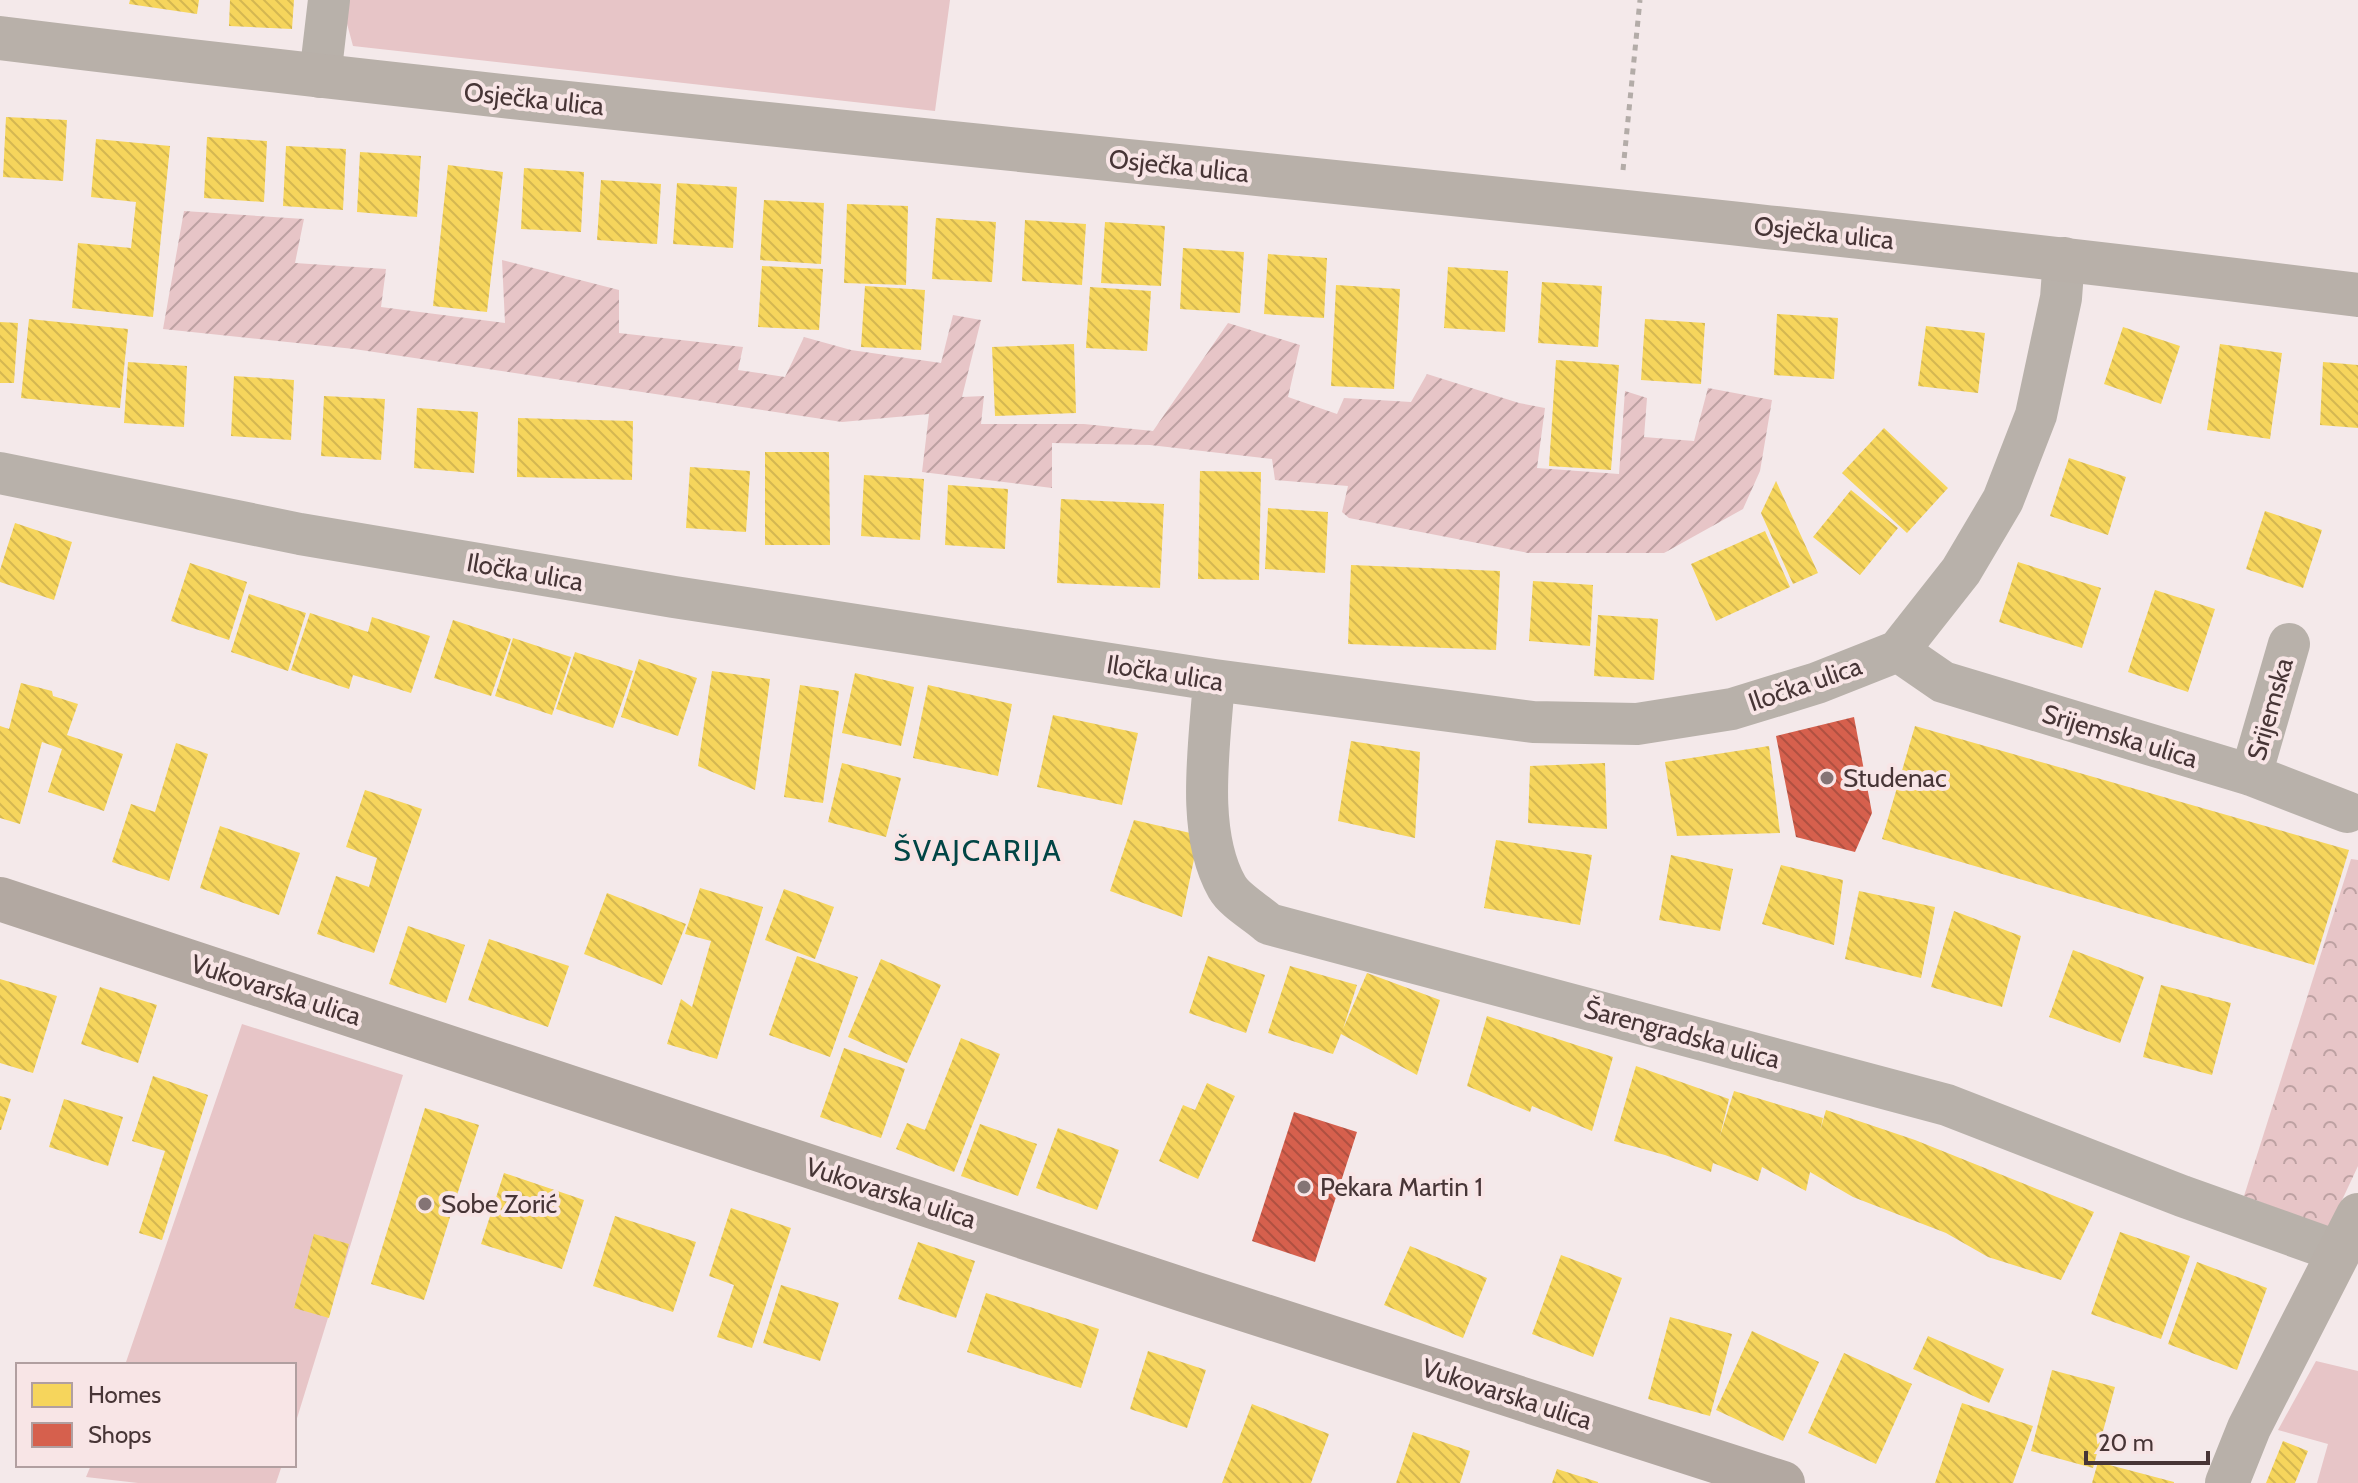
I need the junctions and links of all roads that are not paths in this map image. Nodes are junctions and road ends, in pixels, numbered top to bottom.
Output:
1 (329, 0) edge
2 (0, 38) edge
3 (320, 77) junction
4 (2064, 258) junction
5 (2358, 295) edge
6 (0, 473) edge
7 (2289, 644) dead end
8 (1898, 651) junction
9 (1214, 680) junction
10 (2251, 775) junction
11 (2347, 812) dead end
12 (0, 899) edge
13 (2349, 1233) edge
14 (1783, 1483) edge
15 (2227, 1483) edge

1 - 3 street
2 - 3 street, Osječka ulica
3 - 4 street, Osječka ulica
4 - 5 street, Osječka ulica
4 - 8 street
6 - 9 street, Iločka ulica
7 - 10 street, Srijemska
8 - 9 street, Iločka ulica
8 - 10 street, Srijemska ulica
9 - 13 street, Šarengradska ulica
10 - 11 street, Srijemska ulica
12 - 14 main road, Vukovarska ulica
13 - 15 street

